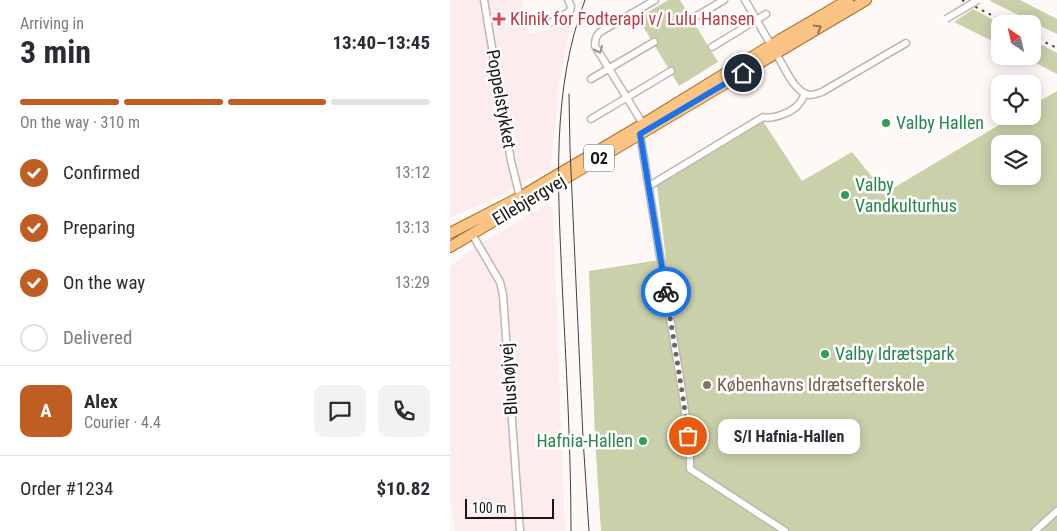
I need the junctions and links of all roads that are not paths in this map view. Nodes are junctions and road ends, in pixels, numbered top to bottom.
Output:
1 (484, 0) edge
2 (568, 0) edge
3 (655, 0) edge
4 (724, 0) edge
5 (745, 0) edge
6 (848, 0) edge
7 (866, 0) edge
8 (978, 0) edge
9 (766, 14) dead end
10 (695, 17) dead end
11 (946, 19) dead end
12 (757, 20) junction
13 (550, 23) dead end
14 (654, 42) dead end
15 (906, 43) dead end
16 (712, 46) dead end
17 (774, 49) junction
18 (608, 68) junction
19 (671, 71) dead end
20 (591, 79) dead end
21 (805, 94) junction
22 (626, 98) junction
23 (591, 119) dead end
24 (641, 129) junction
25 (648, 186) junction
26 (520, 197) junction
27 (498, 209) junction
28 (450, 233) edge
29 (472, 234) junction
30 (450, 239) edge
31 (450, 247) edge
32 (1057, 510) edge
33 (520, 531) edge
34 (785, 531) edge
35 (1035, 531) edge

1 - 26 street, Poppelstykket
2 - 13 street
3 -> 18 street
4 - 10 street
5 - 12 street
6 - 17 main road, Ellebjergvej / O2
17 -> 7 main road, Ellebjergvej / O2
8 - 11 street, bridge
9 - 12 street
12 - 16 street
12 - 17 street
14 - 18 street
15 - 21 street
17 - 21 street
17 - 24 main road, Ellebjergvej / O2
18 - 20 street
18 - 22 street
19 - 22 street
21 - 25 street
22 - 23 street
22 - 24 street
24 - 25 street
24 - 26 main road, Ellebjergvej / O2
24 - 29 main road, Ellebjergvej / O2
25 - 34 street
26 - 27 main road, Ellebjergvej / O2
27 - 28 main road, Ellebjergvej / O2
27 - 30 main road
29 - 31 main road, Ellebjergvej / O2
29 - 33 street, Blushøjvej
32 - 35 street

